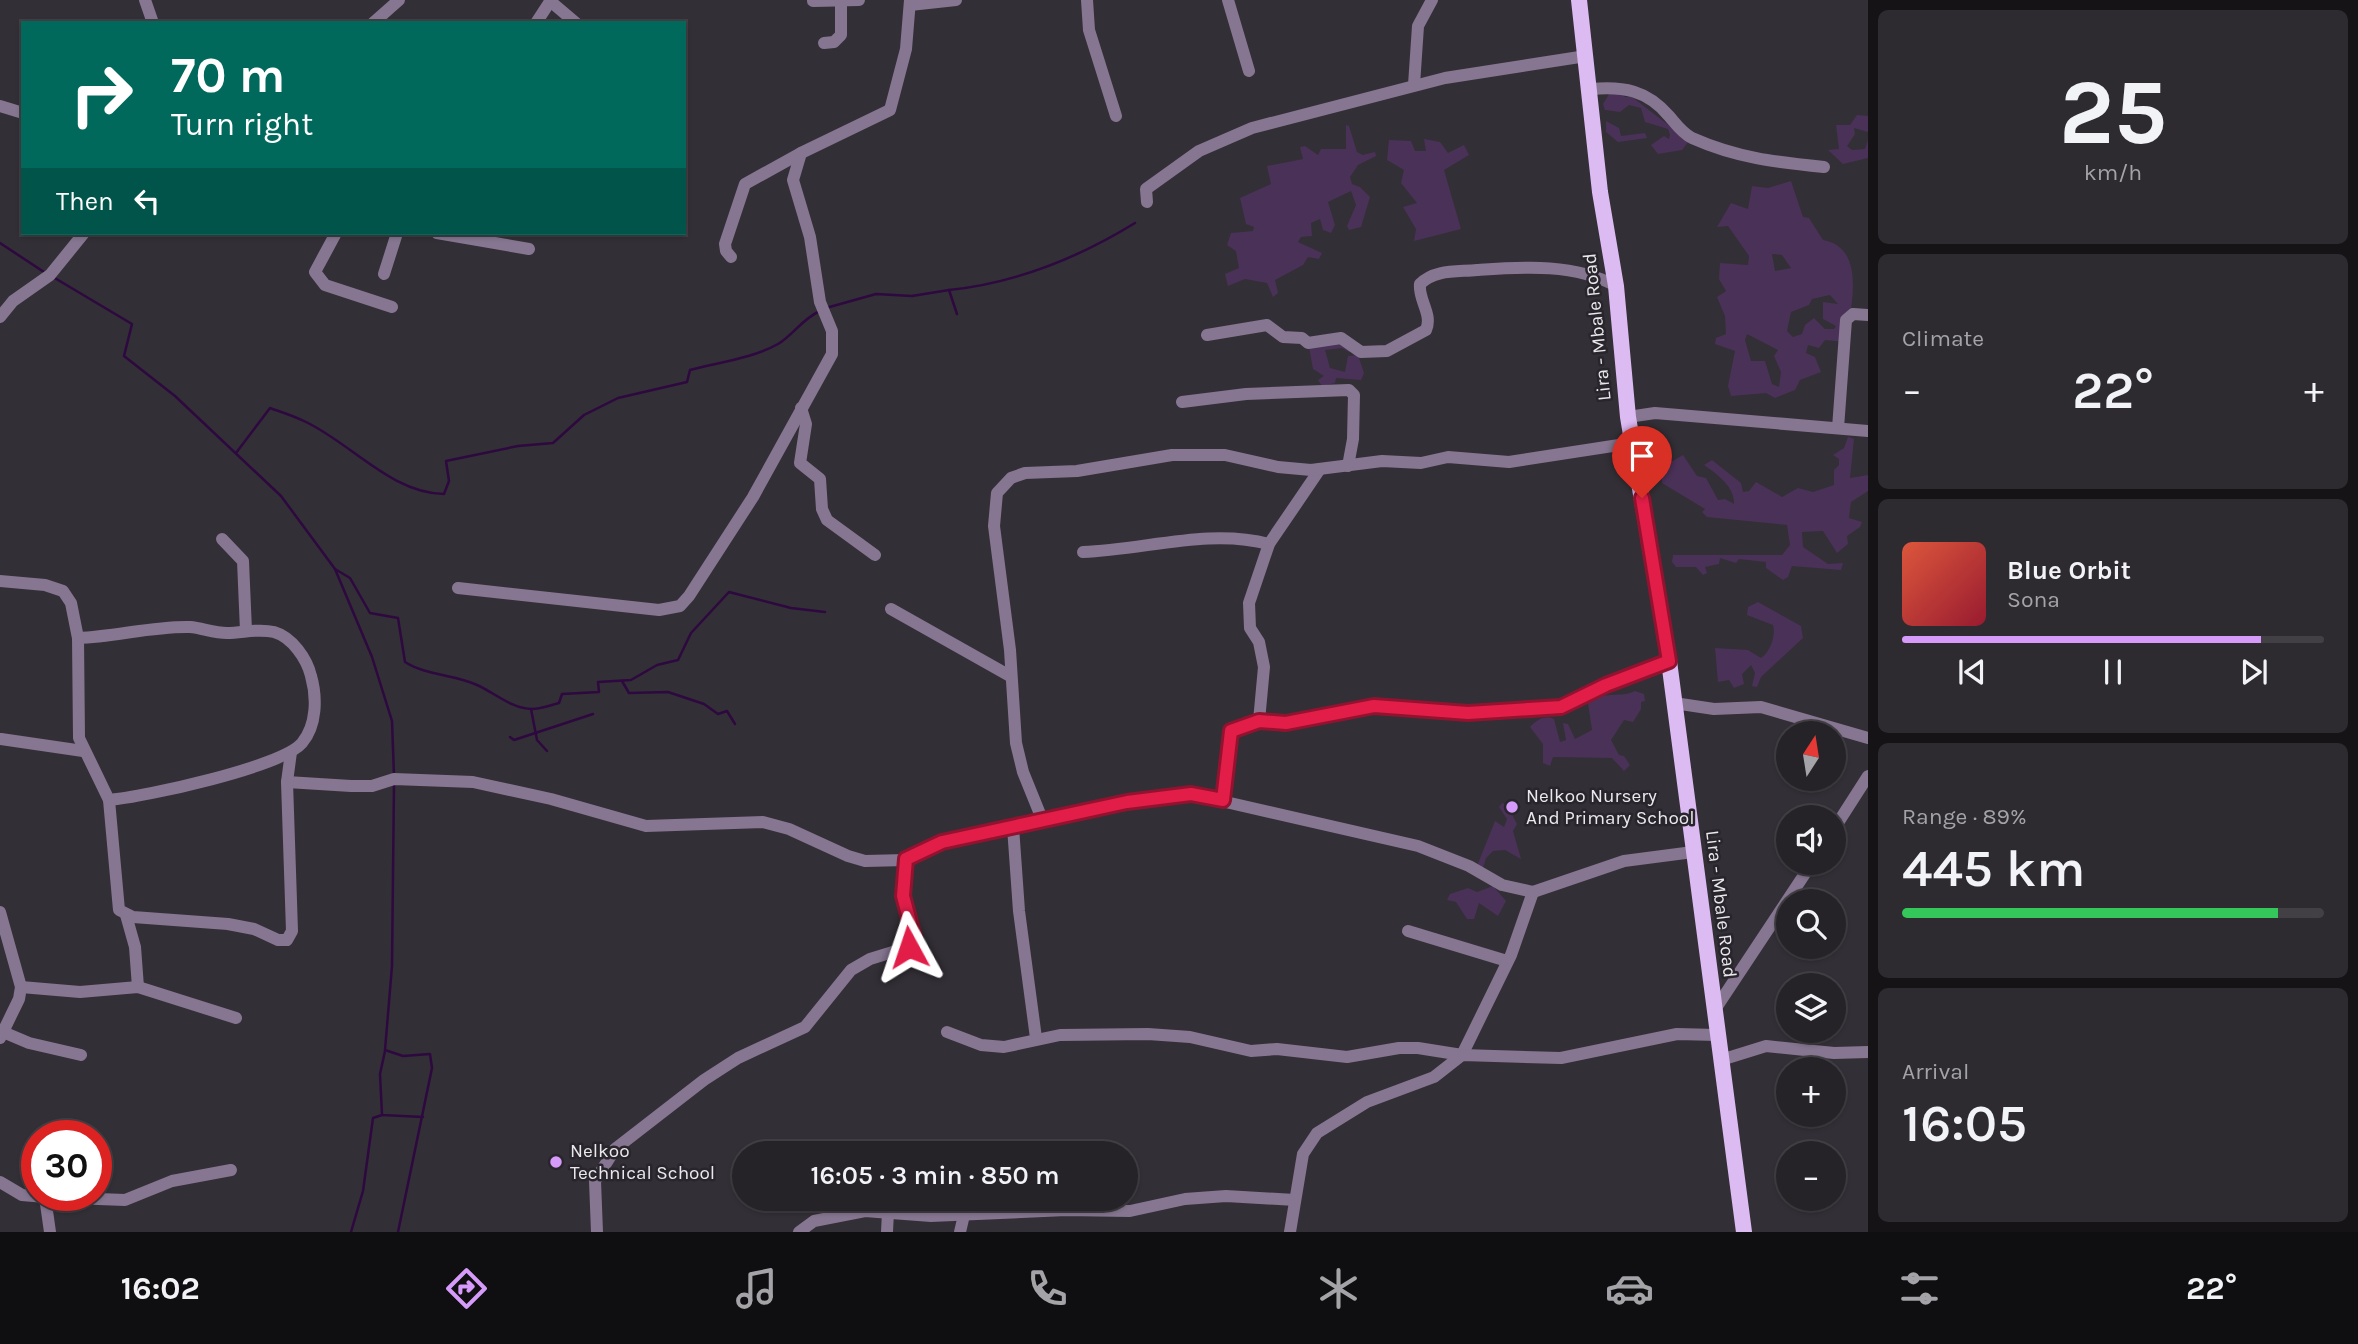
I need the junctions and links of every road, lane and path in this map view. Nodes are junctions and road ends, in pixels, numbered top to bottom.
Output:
1 (145, 0) edge
2 (400, 0) edge
3 (551, 0) edge
4 (859, 0) edge
5 (956, 0) edge
6 (1087, 0) edge
7 (1228, 0) edge
8 (1432, 0) edge
9 (1579, 0) edge
10 (813, 1) edge
11 (841, 1) edge
12 (910, 2) edge
13 (152, 21) edge
14 (375, 21) edge
15 (537, 21) edge
16 (574, 21) edge
17 (824, 43) dead end
18 (1586, 56) junction
19 (1249, 71) dead end
20 (1414, 85) junction
21 (1591, 89) junction
22 (0, 106) edge
23 (21, 112) edge
24 (1116, 116) dead end
25 (801, 153) junction
26 (1824, 167) dead end
27 (1147, 202) dead end
28 (82, 235) edge
29 (334, 235) edge
30 (396, 235) edge
31 (448, 235) edge
32 (529, 249) dead end
33 (731, 257) dead end
34 (384, 274) dead end
35 (1616, 286) junction
36 (0, 296) edge
37 (13, 301) junction
38 (392, 307) dead end
39 (1868, 315) edge
40 (0, 317) edge
41 (1207, 335) dead end
42 (1182, 402) dead end
43 (802, 408) junction
44 (1628, 416) junction
45 (1838, 428) junction
46 (1868, 431) edge
47 (1632, 443) junction
48 (1348, 467) junction
49 (1320, 469) junction
50 (222, 539) dead end
51 (1269, 544) junction
52 (1083, 552) dead end
53 (876, 555) dead end
54 (0, 581) edge
55 (458, 588) dead end
56 (891, 609) dead end
57 (246, 631) junction
58 (78, 638) junction
59 (1669, 661) junction
60 (1010, 676) junction
61 (1674, 703) junction
62 (1259, 721) junction
63 (1868, 737) edge
64 (1, 739) edge
65 (82, 751) junction
66 (291, 752) junction
67 (1868, 776) edge
68 (287, 782) junction
69 (109, 800) junction
70 (1223, 800) junction
71 (1846, 810) edge
72 (1042, 819) junction
73 (1013, 827) junction
74 (1693, 852) junction
75 (906, 859) junction
76 (1804, 875) edge
77 (1533, 892) junction
78 (0, 912) edge
79 (126, 915) junction
80 (1408, 931) dead end
81 (1507, 961) junction
82 (21, 987) junction
83 (138, 987) junction
84 (1714, 1011) junction
85 (236, 1018) dead end
86 (947, 1032) dead end
87 (1, 1035) edge
88 (1717, 1035) junction
89 (1036, 1038) junction
90 (1868, 1052) edge
91 (81, 1055) dead end
92 (1462, 1055) junction
93 (1721, 1060) junction
94 (231, 1170) dead end
95 (0, 1182) edge
96 (21, 1194) edge
97 (112, 1200) edge
98 (1295, 1200) junction
99 (47, 1211) edge
100 (888, 1212) junction
101 (964, 1215) junction
102 (50, 1232) edge
103 (597, 1232) edge
104 (799, 1232) edge
105 (887, 1232) edge
106 (960, 1232) edge
107 (1290, 1232) edge
108 (1744, 1232) edge

1 - 13 street
2 - 14 street
3 - 15 street
3 - 16 street
4 - 11 street
5 - 12 street
6 - 24 street
7 - 19 street
8 - 20 street
9 - 18 main road, Lira - Mbale Road
10 - 11 street
11 - 17 street
12 - 25 street
18 - 20 street
18 - 21 main road, Lira - Mbale Road
20 - 27 street
21 - 26 street
21 - 35 main road, Lira - Mbale Road
22 - 23 street
25 - 33 street
25 - 43 street
28 - 37 street
29 - 38 street
30 - 34 street
31 - 32 street
35 - 41 street
35 - 44 main road, Lira - Mbale Road
36 - 37 street
37 - 40 street
39 - 45 street
42 - 48 street
43 - 53 street
43 - 55 street
44 - 45 street
44 - 47 main road, Lira - Mbale Road
45 - 46 street
47 - 48 street
47 - 59 main road, Lira - Mbale Road
48 - 49 street
49 - 51 street
49 - 60 street
50 - 57 street
51 - 52 street
51 - 62 street
54 - 58 street
56 - 60 street
57 - 58 street
57 - 66 street
58 - 65 street
59 - 61 main road, Lira - Mbale Road
59 - 62 street
60 - 72 street
61 - 63 street
61 - 74 main road, Lira - Mbale Road
62 - 70 street
64 - 65 street
65 - 69 street
66 - 68 street
66 - 69 street
67 - 71 street
68 - 75 street
68 - 79 street
69 - 79 street
70 - 72 street
70 - 77 street
72 - 73 street
73 - 75 street
73 - 89 street
74 - 77 street
74 - 84 main road, Lira - Mbale Road
75 - 103 street
76 - 84 street
77 - 81 street
78 - 82 street
79 - 83 street
80 - 81 street
81 - 92 street
82 - 83 street
82 - 87 street
83 - 85 street
84 - 88 main road, Lira - Mbale Road
86 - 89 street
87 - 91 street
88 - 92 street
88 - 93 main road, Lira - Mbale Road
89 - 92 street
90 - 93 street
92 - 98 street
93 - 108 main road, Lira - Mbale Road
94 - 97 street
95 - 96 street
98 - 101 street
98 - 107 street
99 - 102 street
100 - 101 street
100 - 104 street
100 - 105 street
101 - 106 street

